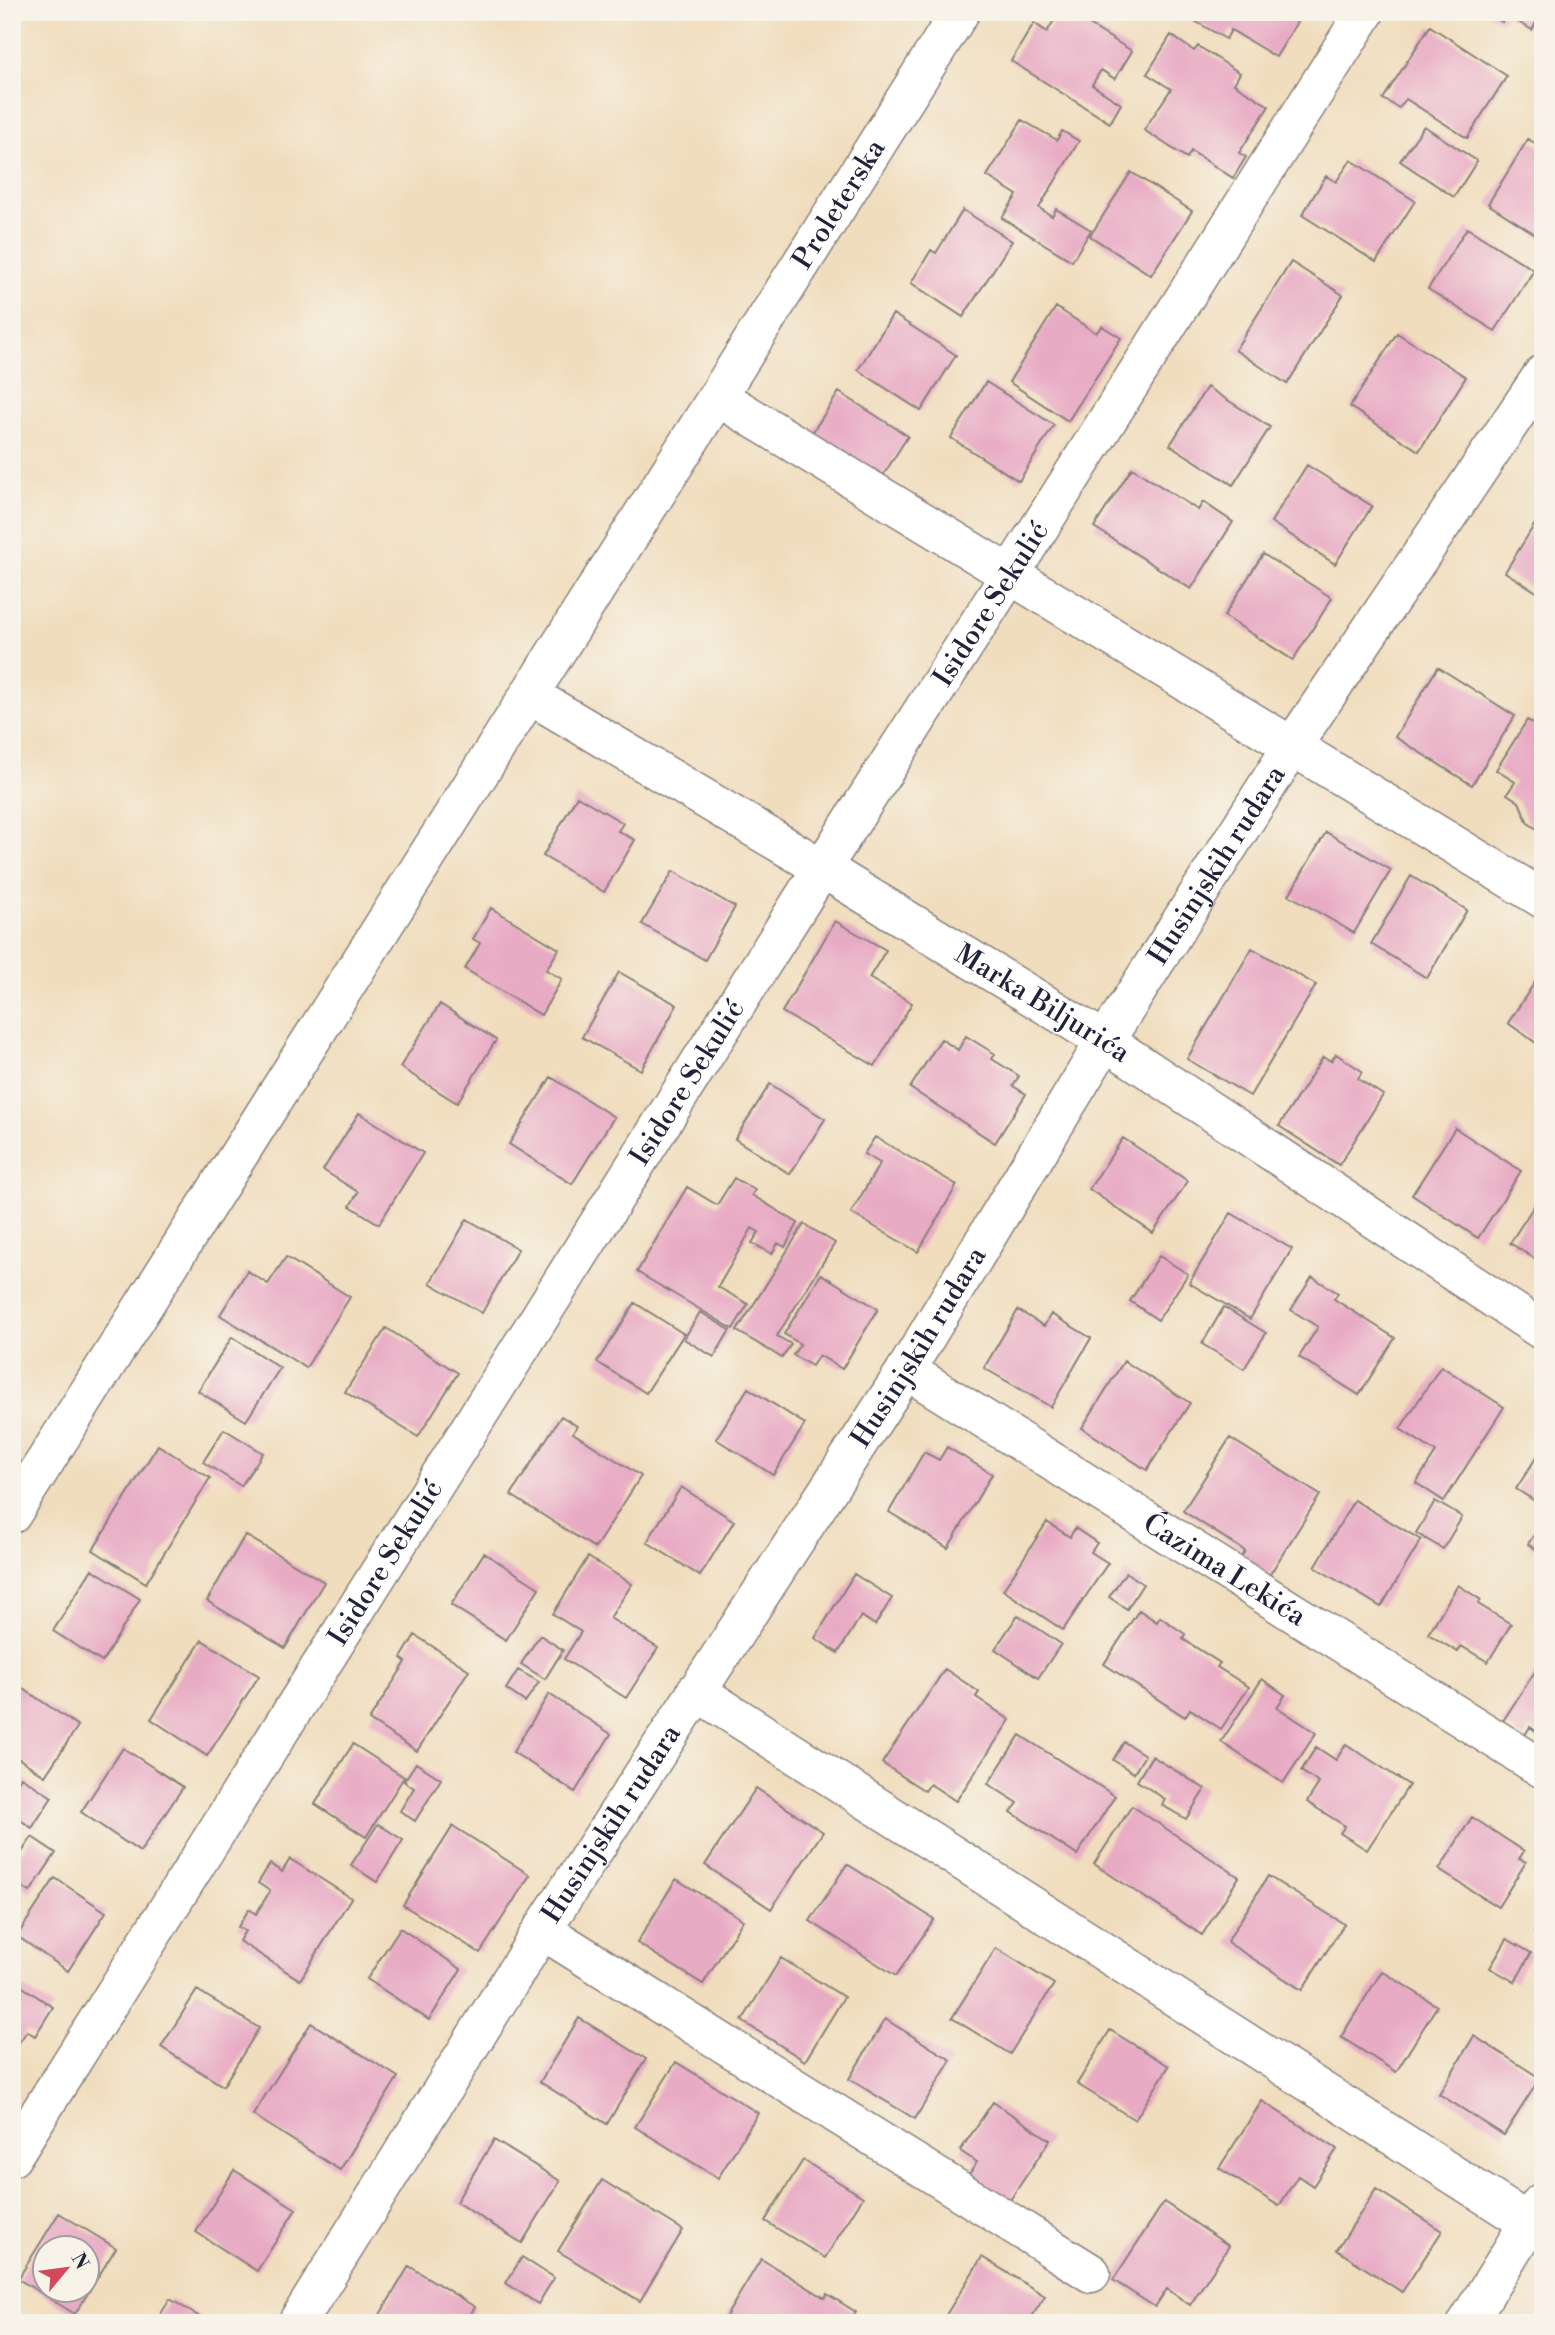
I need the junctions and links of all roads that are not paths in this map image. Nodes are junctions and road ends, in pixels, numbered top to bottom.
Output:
1 (960, 12) edge
2 (1365, 12) edge
3 (1539, 388) edge
4 (718, 397) junction
5 (1009, 576) junction
6 (530, 695) junction
7 (1293, 745) junction
8 (822, 868) junction
9 (1543, 899) edge
10 (1105, 1041) junction
11 (1543, 1331) edge
12 (906, 1370) junction
13 (12, 1514) edge
14 (696, 1691) junction
15 (1543, 1769) edge
16 (542, 1930) junction
17 (12, 2157) edge
18 (1538, 2218) edge
19 (1091, 2273) dead end
20 (297, 2323) edge
21 (1467, 2323) edge

1 - 4 street, Proleterska
2 - 5 street, Isidore Sekulić
3 - 7 street, Husinjskih rudara
4 - 5 street
4 - 6 street, Proleterska
5 - 7 street
5 - 8 street, Isidore Sekulić
6 - 8 street, Marka Biljurića
6 - 13 street, Proleterska
7 - 9 street
7 - 10 street, Husinjskih rudara
8 - 10 street, Marka Biljurića
8 - 17 street, Isidore Sekulić
10 - 11 street, Marka Biljurića
10 - 12 street, Husinjskih rudara
12 - 14 street, Husinjskih rudara
12 - 15 street, Ćazima Lekića
14 - 16 street, Husinjskih rudara
14 - 18 street
16 - 19 street
16 - 20 street, Husinjskih rudara
18 - 21 street

